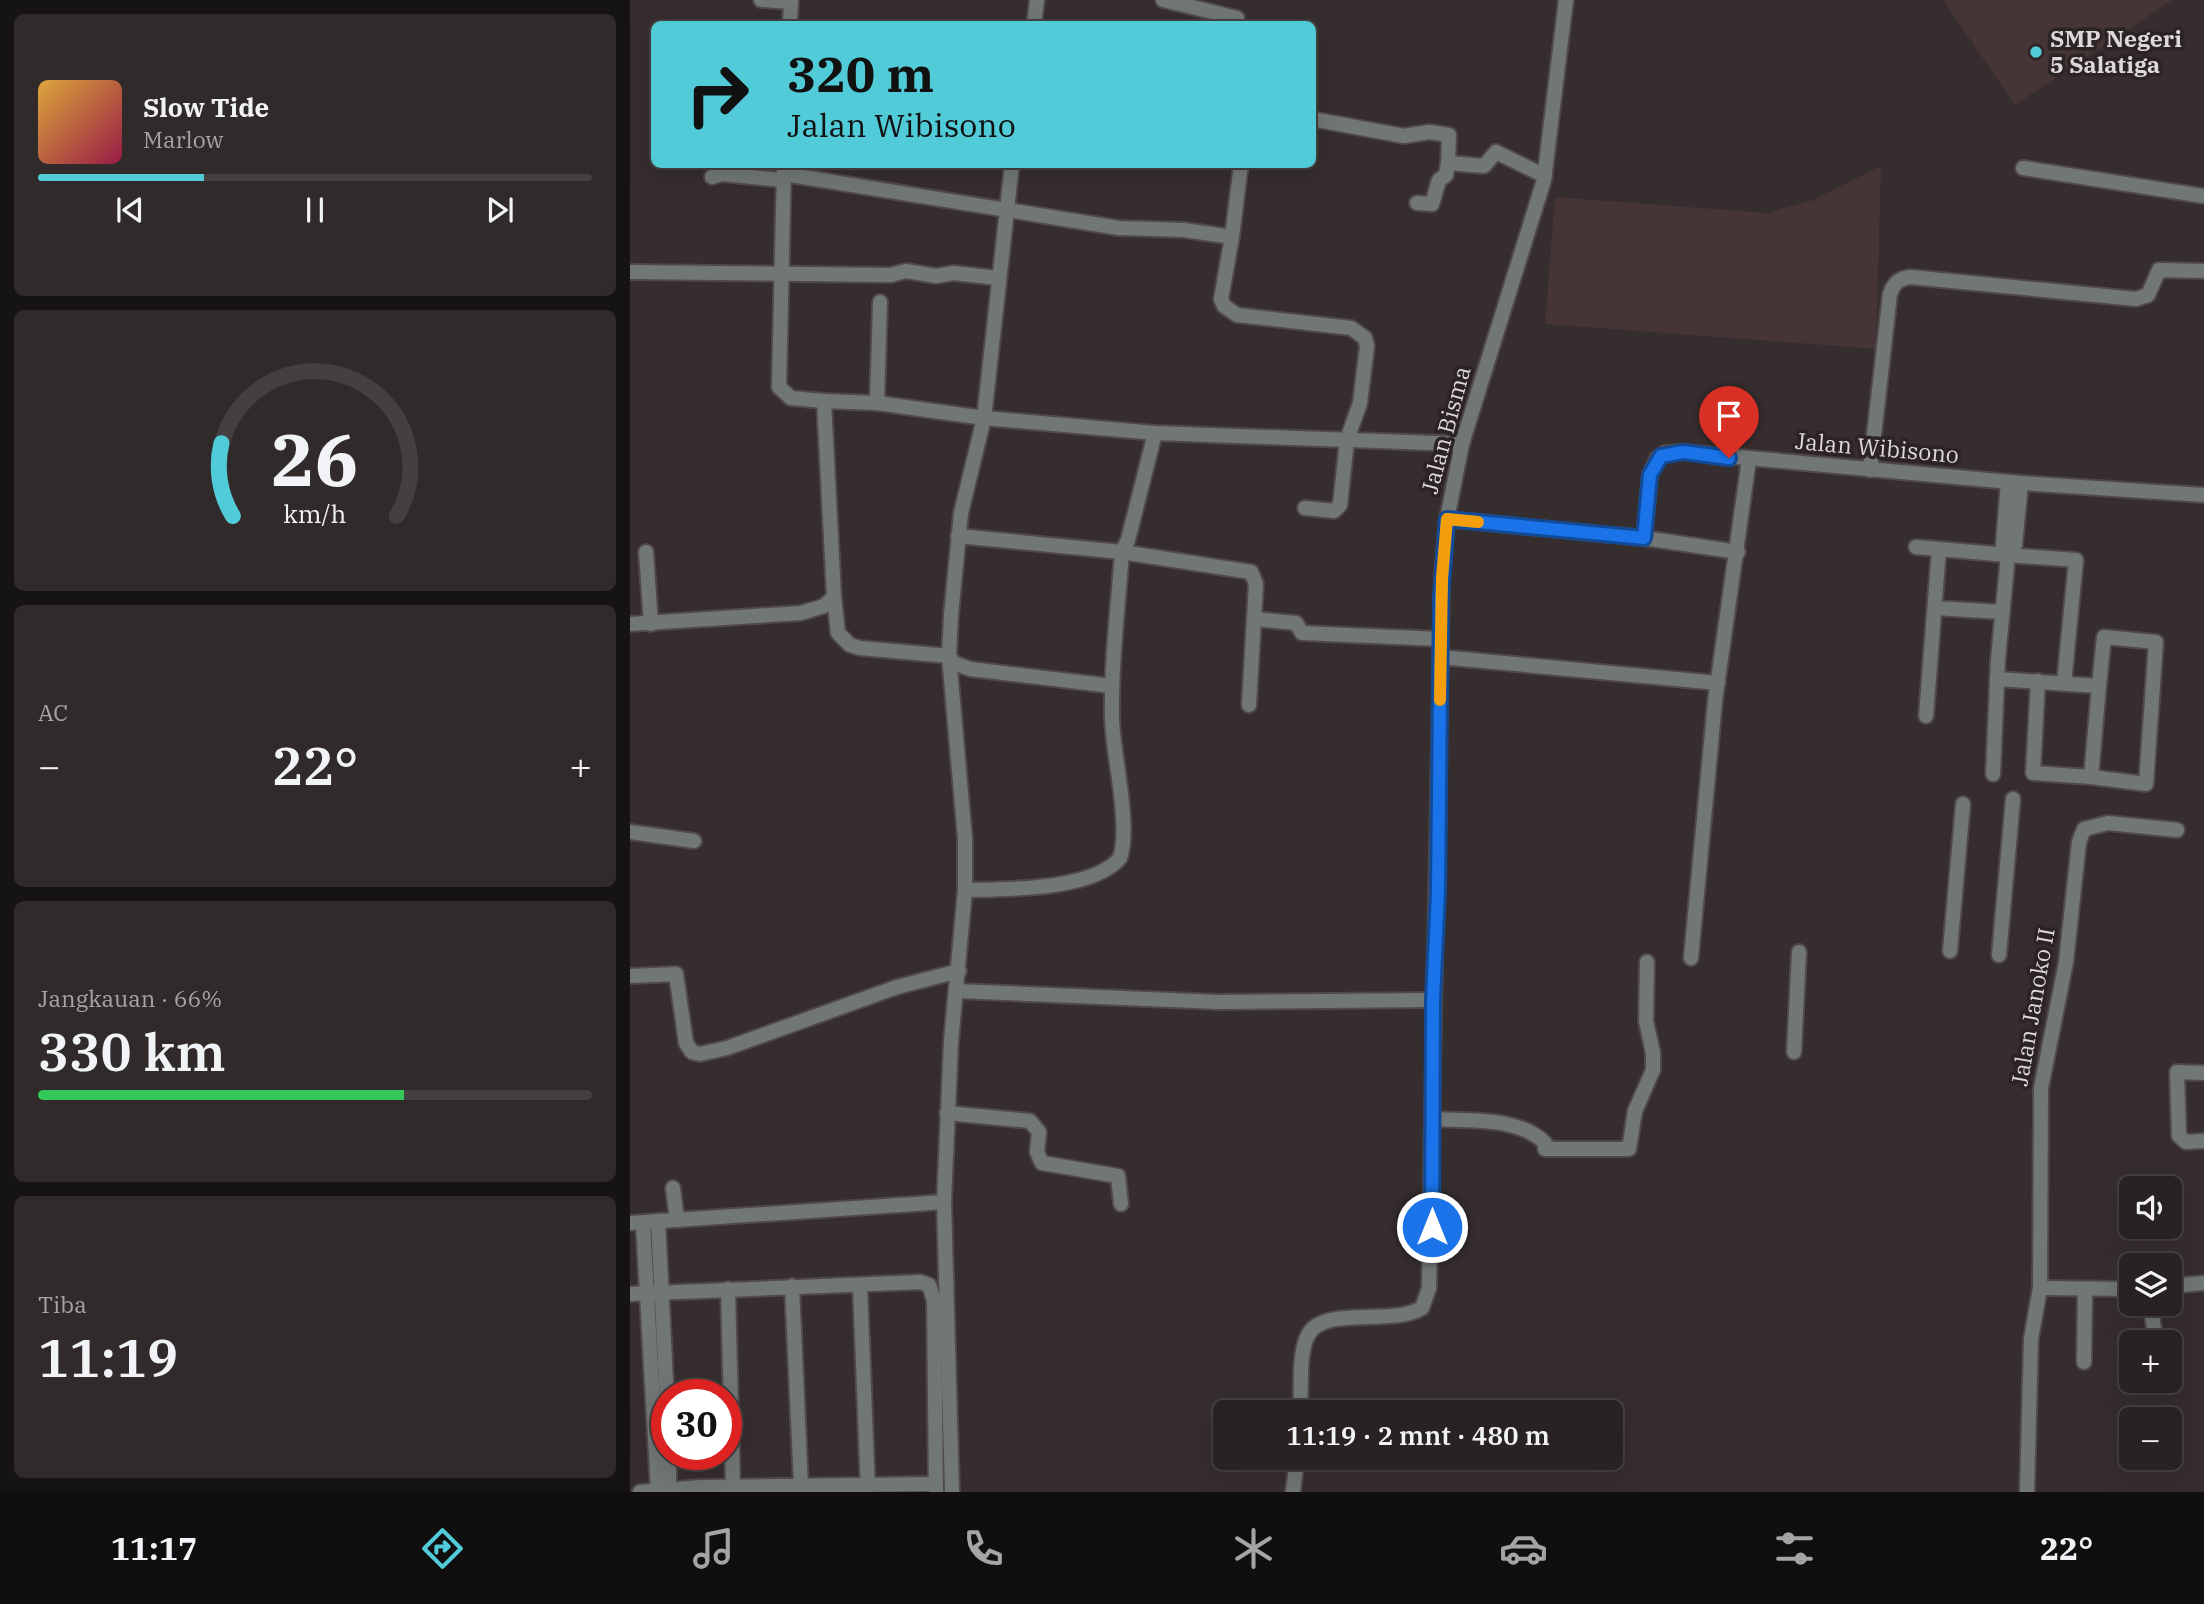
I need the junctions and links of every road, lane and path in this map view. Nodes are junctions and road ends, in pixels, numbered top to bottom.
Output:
1 (761, 0) edge
2 (1037, 0) edge
3 (1163, 0) edge
4 (1566, 0) edge
5 (791, 1) edge
6 (789, 21) edge
7 (1034, 21) edge
8 (1236, 21) edge
9 (1316, 120) edge
10 (1448, 163) junction
11 (1011, 168) edge
12 (1241, 168) edge
13 (2023, 168) dead end
14 (784, 173) edge
15 (1545, 176) junction
16 (712, 177) dead end
17 (2204, 195) edge
18 (1417, 203) dead end
19 (1006, 207) junction
20 (1232, 237) junction
21 (2204, 271) edge
22 (630, 272) edge
23 (781, 274) junction
24 (998, 278) junction
25 (880, 302) dead end
26 (824, 401) junction
27 (877, 403) junction
28 (984, 418) junction
29 (1155, 433) junction
30 (1347, 440) junction
31 (1462, 444) junction
32 (1749, 459) junction
33 (1870, 470) junction
34 (2014, 482) junction
35 (2204, 495) edge
36 (1306, 508) dead end
37 (1447, 519) junction
38 (958, 536) junction
39 (1644, 538) junction
40 (1916, 547) dead end
41 (1939, 549) junction
42 (1738, 551) junction
43 (646, 552) dead end
44 (1122, 552) junction
45 (2008, 555) junction
46 (834, 597) junction
47 (1934, 608) junction
48 (2002, 612) junction
49 (1254, 619) junction
50 (630, 624) edge
51 (651, 624) junction
52 (1440, 639) junction
53 (949, 656) junction
54 (1440, 657) junction
55 (1997, 679) junction
56 (2038, 681) junction
57 (1718, 683) junction
58 (2064, 683) junction
59 (1112, 686) junction
60 (2099, 686) junction
61 (1249, 705) dead end
62 (1926, 716) dead end
63 (1993, 774) dead end
64 (2091, 777) junction
65 (2013, 799) dead end
66 (1963, 804) dead end
67 (2177, 831) dead end
68 (630, 832) edge
69 (694, 841) dead end
70 (965, 890) junction
71 (1950, 951) dead end
72 (1799, 952) dead end
73 (1999, 955) dead end
74 (1691, 958) dead end
75 (1647, 962) dead end
76 (959, 971) junction
77 (630, 976) edge
78 (957, 991) junction
79 (1433, 1000) junction
80 (1794, 1052) dead end
81 (2204, 1073) edge
82 (947, 1113) junction
83 (1432, 1119) junction
84 (2204, 1141) edge
85 (673, 1188) dead end
86 (944, 1202) junction
87 (1121, 1204) dead end
88 (677, 1220) junction
89 (658, 1221) junction
90 (637, 1223) edge
91 (2204, 1283) edge
92 (2182, 1285) edge
93 (792, 1286) junction
94 (860, 1286) junction
95 (2040, 1288) junction
96 (727, 1289) junction
97 (2119, 1289) edge
98 (2085, 1290) junction
99 (656, 1292) junction
100 (630, 1294) edge
101 (2152, 1316) edge
102 (2154, 1328) dead end
103 (2084, 1362) dead end
104 (665, 1379) edge
105 (1301, 1400) edge
106 (666, 1470) edge
107 (1296, 1470) edge
108 (801, 1486) junction
109 (733, 1488) junction
110 (936, 1488) edge
111 (868, 1489) edge
112 (664, 1491) edge
113 (640, 1492) edge
114 (952, 1492) edge
115 (1293, 1492) edge
116 (2027, 1492) edge

1 - 5 street
2 - 7 street
3 - 8 street
4 - 15 street, Jalan Bisma
5 - 6 street
9 - 10 street
10 - 15 street
10 - 18 street
11 - 19 street
12 - 20 street
13 - 17 street
14 - 16 street
14 - 19 street
14 - 23 street
15 - 31 street, Jalan Bisma
19 - 20 street
19 - 24 street
20 - 30 street
21 - 33 street
22 - 23 street
23 - 24 street
23 - 26 street
24 - 28 street
25 - 27 street
26 - 27 street
26 - 46 street
27 - 28 street
28 - 29 street
28 - 38 street
29 - 30 street
29 - 44 street
30 - 31 street
30 - 36 street
31 - 37 street, Jalan Bisma
32 - 33 street, Jalan Wibisono
32 - 39 street, Jalan Wibisono
32 - 42 street
33 - 34 street, Jalan Wibisono
34 - 35 street, Jalan Wibisono
34 - 45 street
37 - 39 street
37 - 52 street, Jalan Bisma
38 - 44 street
38 - 53 street
39 - 42 street
40 - 41 street
41 - 45 street
41 - 47 street
42 - 57 street
43 - 51 street
44 - 49 street
44 - 59 street
45 - 48 street
45 - 58 street
46 - 51 street
46 - 53 street
47 - 48 street
47 - 62 street
48 - 55 street
49 - 52 street
49 - 61 street
50 - 51 street
52 - 54 street, Jalan Bisma
53 - 59 street
53 - 70 street
54 - 57 street
54 - 79 street, Jalan Bisma
55 - 56 street
55 - 63 street
56 - 58 street
56 - 64 street
57 - 74 street
58 - 60 street
59 - 70 street
60 - 64 street
60 - 64 street
65 - 73 street
66 - 71 street
67 - 95 street, Jalan Janoko II
68 - 69 street
70 - 76 street
72 - 80 street
75 - 83 street
76 - 77 street
76 - 78 street
78 - 79 street
78 - 82 street
79 - 83 street, Jalan Bisma
81 - 84 street
82 - 86 street
82 - 87 street
83 - 105 street, Jalan Bisma
85 - 88 street
86 - 88 street
86 - 114 street
88 - 89 street
89 - 90 street
89 - 99 street
90 - 99 street
91 - 92 street
93 - 94 street
93 - 96 street
93 - 108 street
94 - 110 street
94 - 111 street
95 - 98 street
95 - 116 street, Jalan Janoko II
96 - 99 street
96 - 109 street
97 - 98 street
98 - 103 street
99 - 100 street
99 - 104 street
99 - 112 street
101 - 102 street
106 - 112 street
107 - 115 street
108 - 109 street
108 - 111 street
109 - 112 street
110 - 111 street
112 - 113 street

